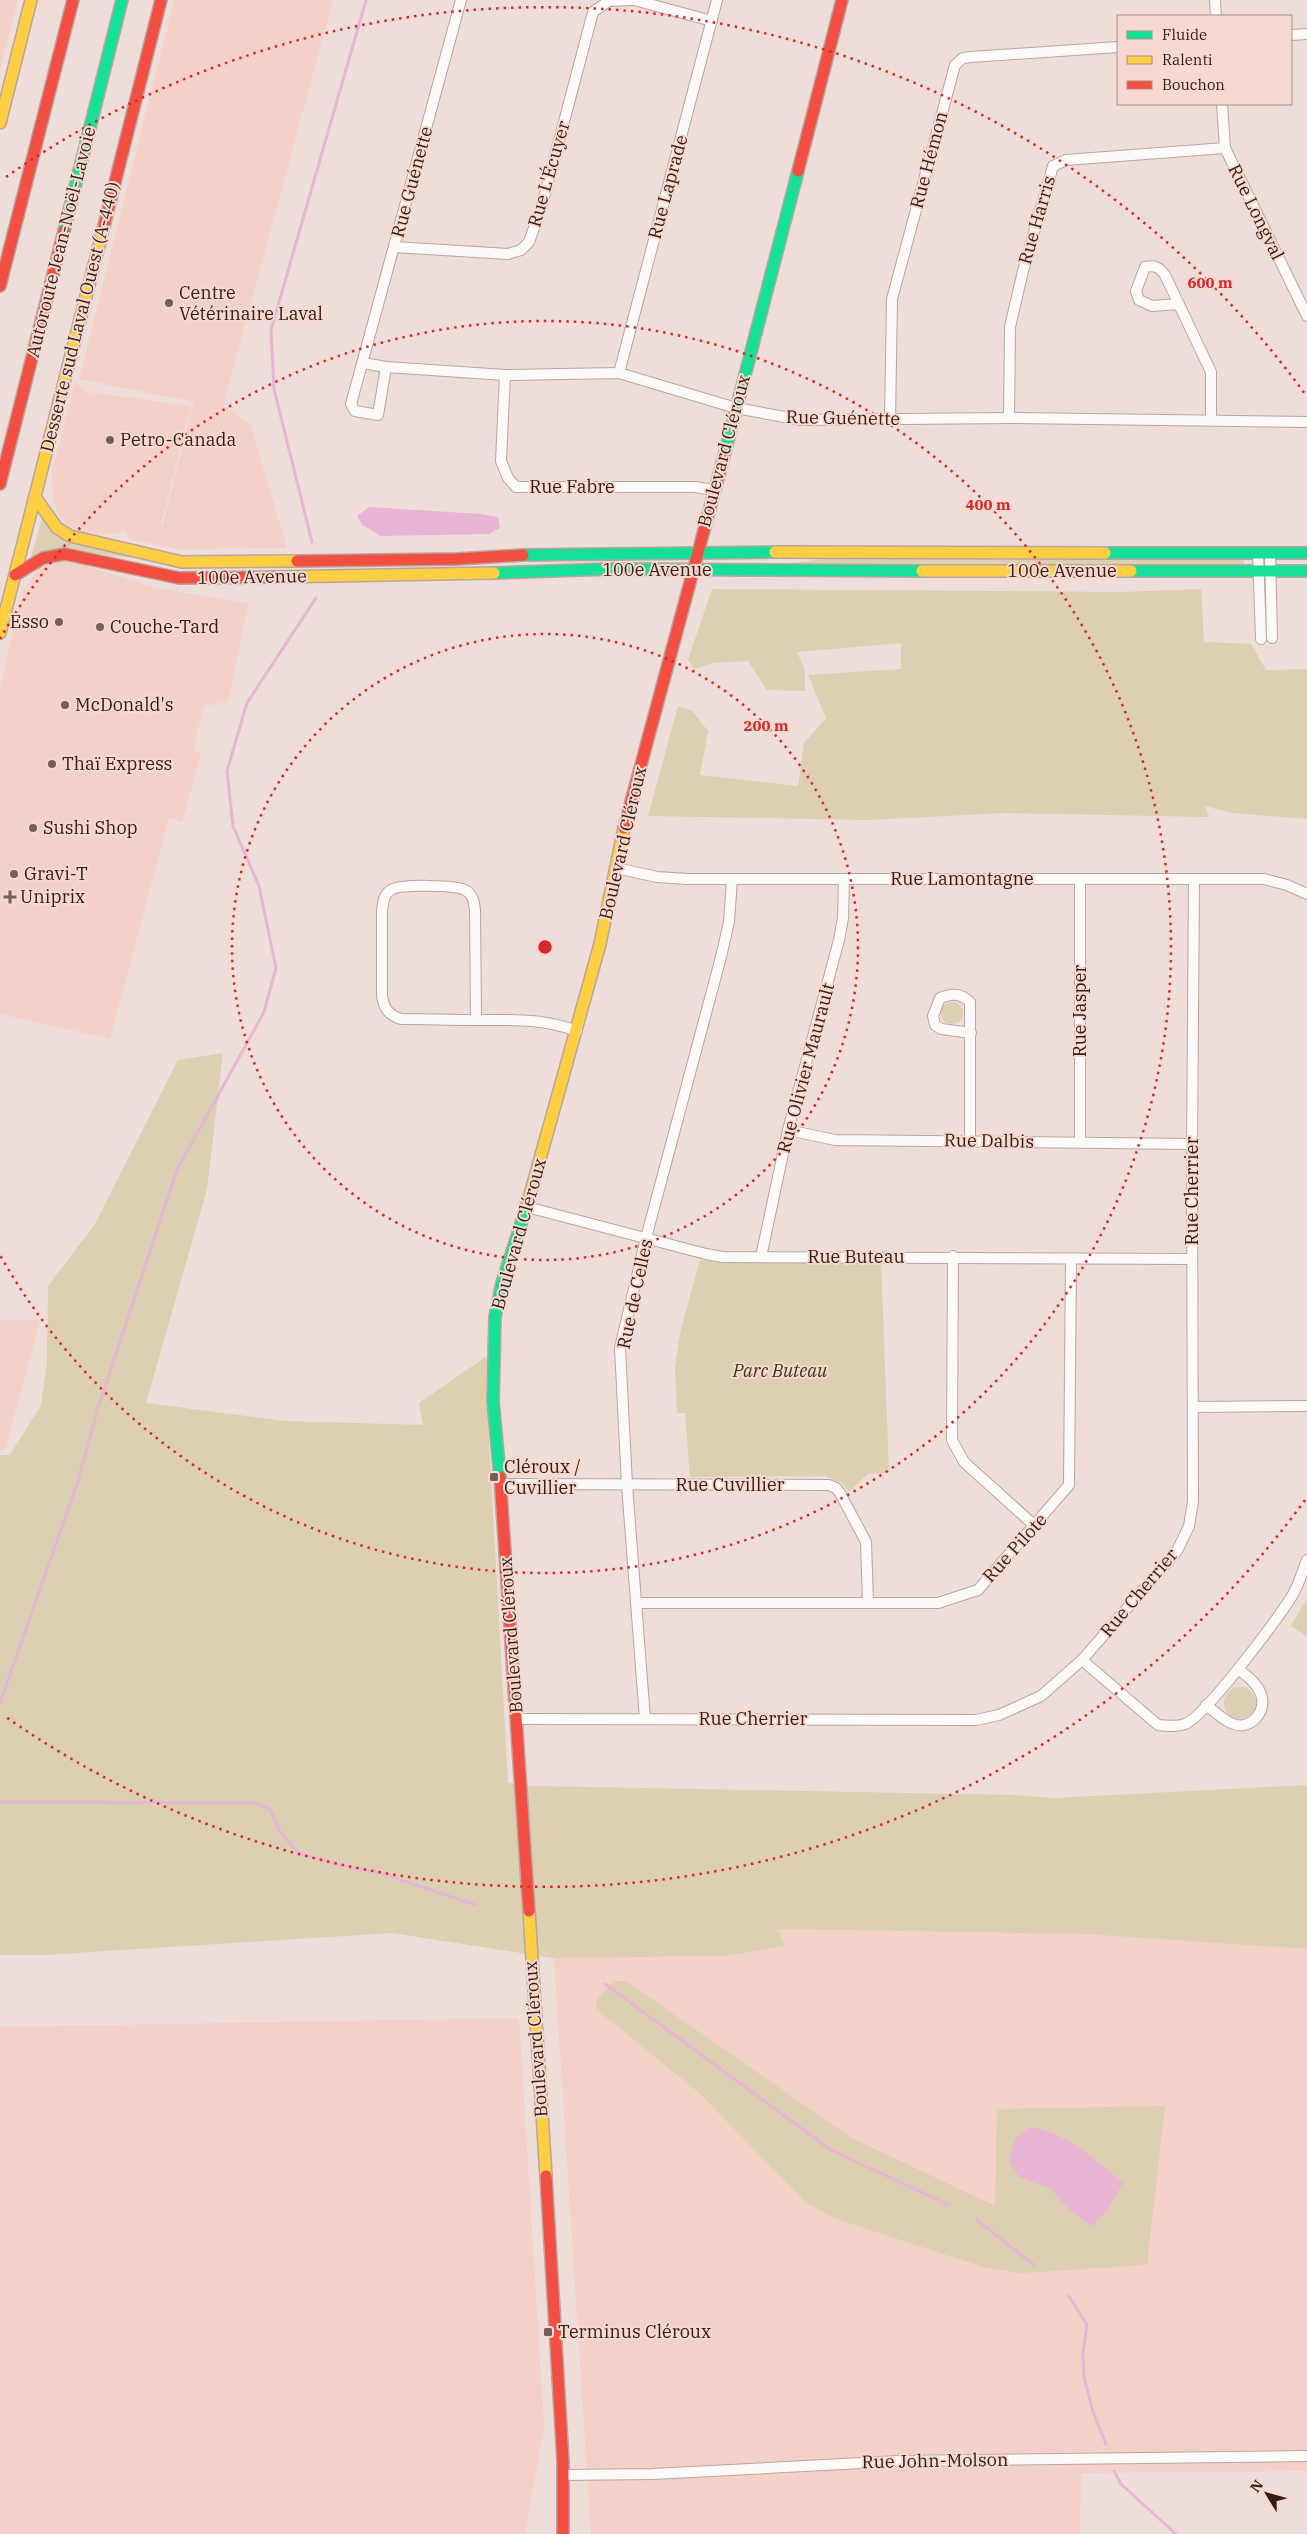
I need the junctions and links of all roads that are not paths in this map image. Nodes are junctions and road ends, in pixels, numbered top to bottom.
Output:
1 (31, 0) edge
2 (73, 0) edge
3 (122, 0) edge
4 (161, 0) edge
5 (460, 0) edge
6 (632, 0) edge
7 (717, 0) edge
8 (842, 0) edge
9 (1215, 0) edge
10 (1216, 15) edge
11 (712, 22) junction
12 (1307, 34) edge
13 (1292, 35) edge
14 (1117, 47) edge
15 (1222, 105) edge
16 (0, 123) edge
17 (1225, 148) junction
18 (394, 246) junction
19 (0, 286) edge
20 (1179, 304) junction
21 (1307, 316) edge
22 (362, 363) junction
23 (386, 367) junction
24 (619, 374) junction
25 (505, 375) junction
26 (736, 408) junction
27 (1009, 418) junction
28 (890, 419) junction
29 (1212, 419) junction
30 (1307, 422) edge
31 (0, 484) edge
32 (714, 490) junction
33 (35, 497) junction
34 (698, 552) junction
35 (1258, 553) junction
36 (1270, 553) junction
37 (1307, 553) edge
38 (694, 570) junction
39 (1258, 571) junction
40 (1271, 571) junction
41 (1307, 571) edge
42 (15, 575) junction
43 (0, 633) edge
44 (1272, 638) dead end
45 (1261, 639) dead end
46 (616, 868) junction
47 (1194, 878) junction
48 (732, 879) junction
49 (844, 879) junction
50 (1080, 879) junction
51 (1307, 894) edge
52 (476, 1020) junction
53 (577, 1031) junction
54 (971, 1033) junction
55 (788, 1130) junction
56 (970, 1141) junction
57 (1080, 1142) junction
58 (1192, 1144) junction
59 (527, 1207) junction
60 (646, 1238) junction
61 (953, 1256) junction
62 (761, 1257) junction
63 (1192, 1258) junction
64 (1071, 1259) junction
65 (1307, 1406) edge
66 (1194, 1407) junction
67 (500, 1484) junction
68 (627, 1485) junction
69 (1035, 1526) junction
70 (1307, 1560) edge
71 (868, 1603) junction
72 (636, 1604) junction
73 (1082, 1660) junction
74 (1238, 1669) junction
75 (1206, 1705) junction
76 (645, 1719) junction
77 (516, 1720) junction
78 (1307, 2456) edge
79 (563, 2475) junction
80 (563, 2534) edge

1 - 16 main road
2 - 19 main road
3 - 31 main road, Autoroute Jean-Noël-Lavoie
4 - 33 main road, Desserte sud Laval Ouest (A-440)
5 - 18 street, Rue Guénette
6 - 11 street, Rue L'Écuyer
6 - 18 street, Rue L'Écuyer
7 - 11 street, Rue Laprade
8 - 26 main road, Boulevard Cléroux
9 - 10 street
11 - 24 street, Rue Laprade
12 - 13 street
14 - 28 street, Rue Hémon
15 - 17 street, Rue Longval
17 - 21 street, Rue Longval
17 - 27 street, Rue Harris
18 - 22 street, Rue Guénette
20 - 20 street
20 - 29 street
22 - 23 street, Rue Guénette
22 - 23 street, Rue Guénette
23 - 25 street, Rue Guénette
24 - 25 street, Rue Guénette
24 - 26 street, Rue Guénette
25 - 32 street, Rue Fabre
26 - 28 street, Rue Guénette
26 - 32 main road, Boulevard Cléroux
27 - 28 street, Rue Guénette
27 - 29 street, Rue Guénette
29 - 30 street, Rue Guénette
32 - 34 main road, Boulevard Cléroux
33 - 34 main road, 100e Avenue
33 - 42 main road, Desserte sud Laval Ouest (A-440)
34 - 35 main road, 100e Avenue
34 - 38 main road, Boulevard Cléroux
35 - 36 main road, 100e Avenue
35 - 39 street
36 - 37 main road, 100e Avenue
36 - 40 street
38 - 39 main road, 100e Avenue
38 - 42 main road, 100e Avenue
38 - 46 main road, Boulevard Cléroux
39 - 40 main road, 100e Avenue
39 - 45 street
40 - 41 main road, 100e Avenue
40 - 44 street
42 - 43 main road, Desserte sud Laval Ouest (A-440)
46 - 48 street, Rue Lamontagne
46 - 53 main road, Boulevard Cléroux
47 - 50 street, Rue Lamontagne
47 - 51 street, Rue Lamontagne
47 - 58 street, Rue Cherrier
48 - 49 street, Rue Lamontagne
48 - 60 street, Rue de Celles
49 - 50 street, Rue Lamontagne
49 - 55 street, Rue Olivier Maurault
50 - 57 street, Rue Jasper
52 - 52 street
52 - 53 street
53 - 59 main road, Boulevard Cléroux
54 - 54 street
54 - 56 street
55 - 56 street, Rue Dalbis
55 - 62 street, Rue Olivier Maurault
56 - 57 street, Rue Dalbis
57 - 58 street, Rue Dalbis
58 - 63 street, Rue Cherrier
59 - 60 street, Rue Buteau
59 - 67 main road, Boulevard Cléroux
60 - 62 street, Rue Buteau
60 - 68 street, Rue de Celles
61 - 62 street, Rue Buteau
61 - 64 street, Rue Buteau
61 - 69 street
63 - 64 street, Rue Buteau
63 - 66 street, Rue Cherrier
64 - 69 street, Rue Pilote
65 - 66 street
66 - 73 street, Rue Cherrier
67 - 68 street, Rue Cuvillier
67 - 77 main road, Boulevard Cléroux
68 - 71 street, Rue Cuvillier
68 - 72 street, Rue de Celles
69 - 71 street, Rue Pilote
70 - 74 street
71 - 72 street, Rue Pilote
72 - 76 street, Rue de Celles
73 - 75 street
73 - 76 street, Rue Cherrier
74 - 75 street
74 - 75 street
76 - 77 street, Rue Cherrier
77 - 79 main road, Boulevard Cléroux
78 - 79 street, Rue John-Molson
79 - 80 main road, Boulevard Cléroux

